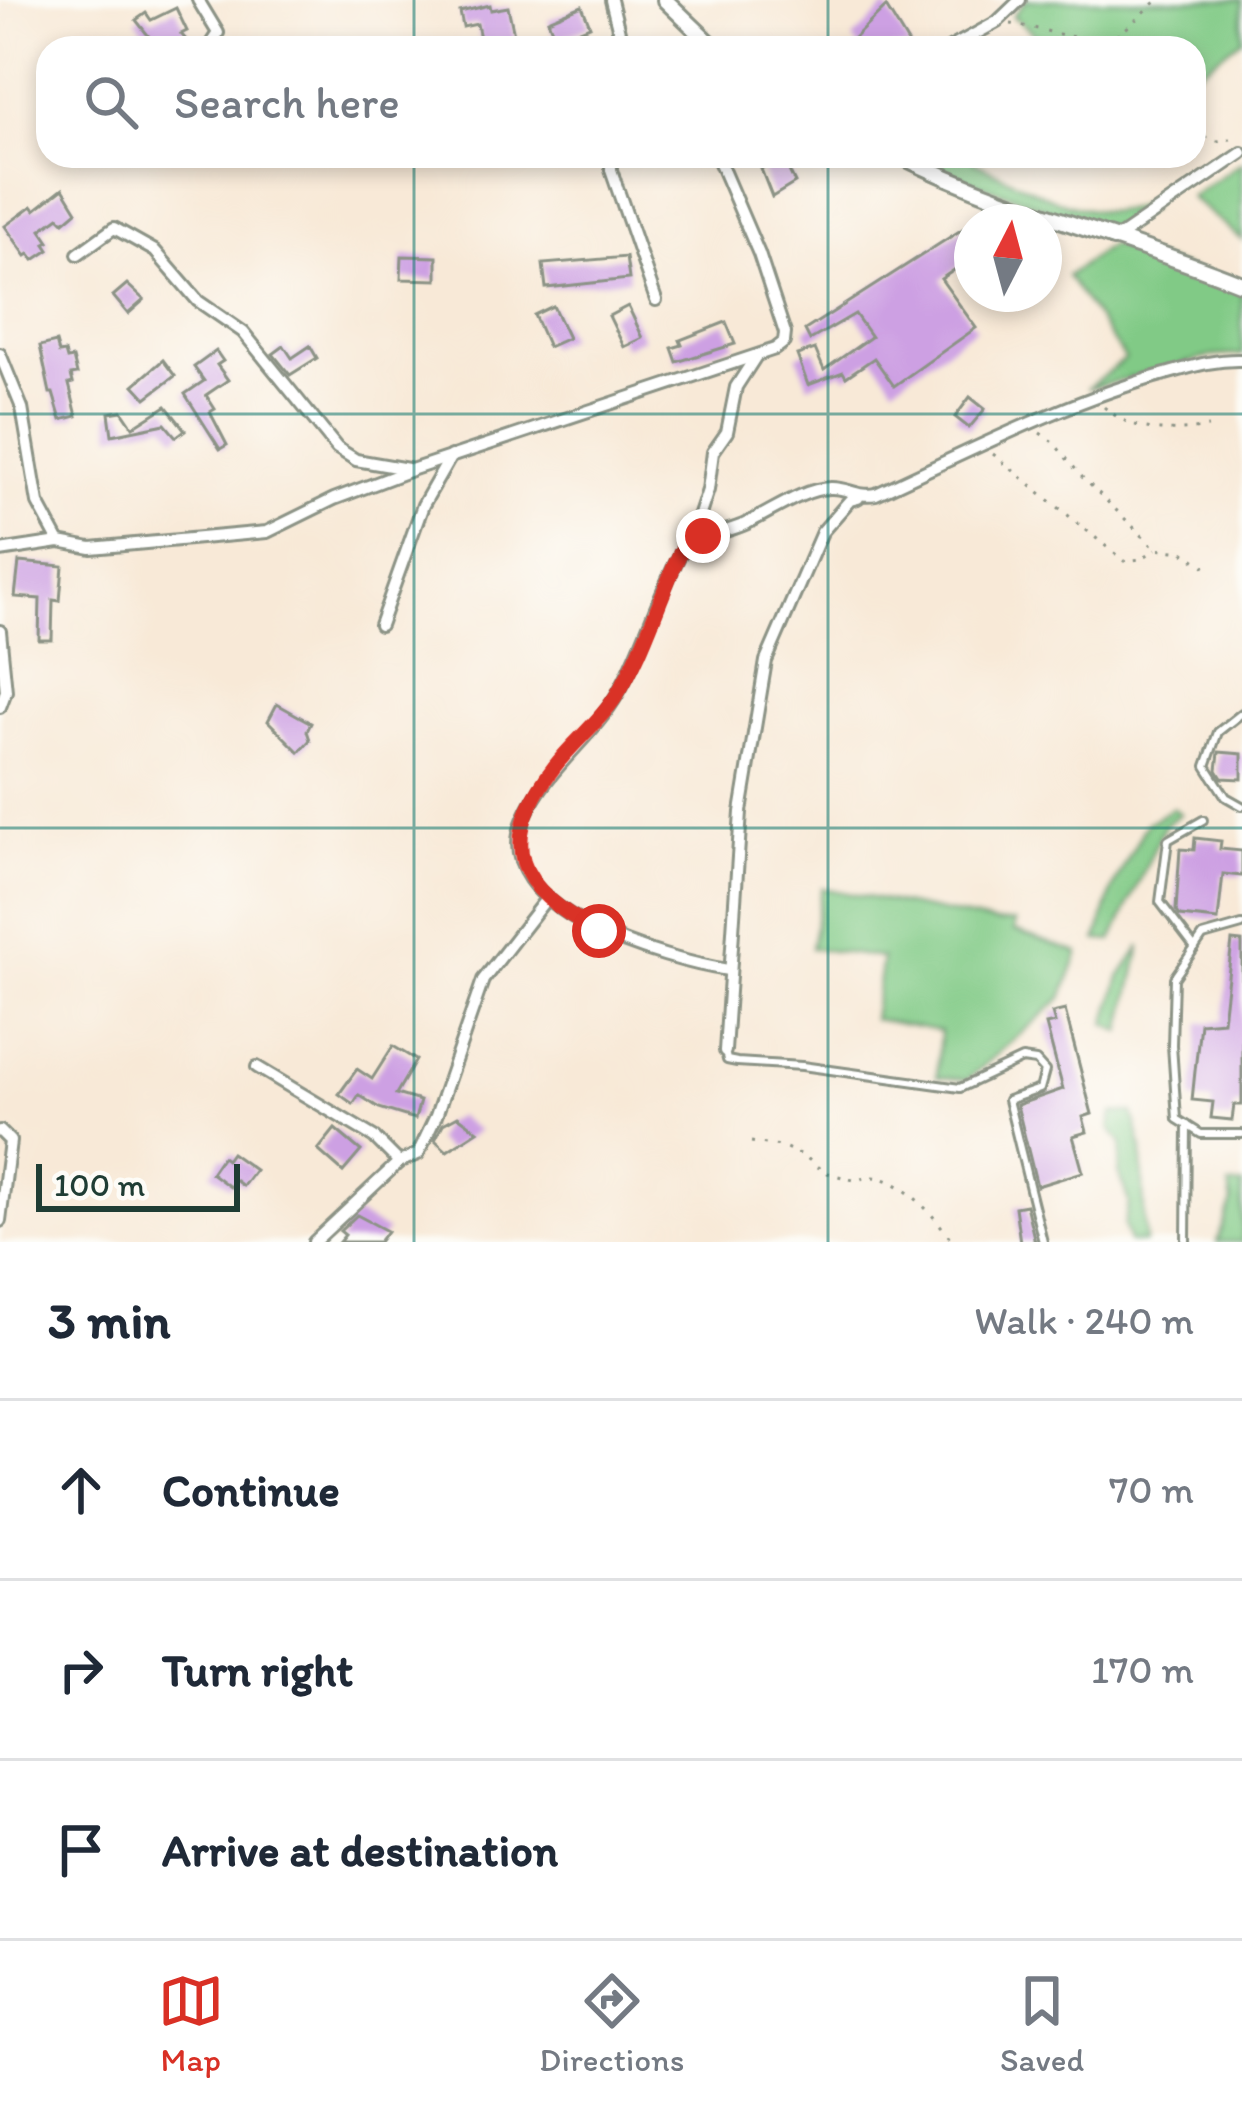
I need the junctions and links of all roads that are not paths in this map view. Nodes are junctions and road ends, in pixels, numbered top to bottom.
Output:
1 (198, 0) edge
2 (611, 0) edge
3 (665, 0) edge
4 (1020, 0) edge
5 (216, 36) edge
6 (620, 36) edge
7 (702, 36) edge
8 (972, 36) edge
9 (1242, 152) edge
10 (611, 168) edge
11 (722, 168) edge
12 (927, 168) edge
13 (1113, 241) junction
14 (78, 254) dead end
15 (1242, 284) edge
16 (656, 300) dead end
17 (0, 354) edge
18 (756, 355) junction
19 (1242, 360) edge
20 (451, 456) junction
21 (412, 470) junction
22 (861, 497) junction
23 (59, 542) junction
24 (691, 542) junction
25 (0, 551) edge
26 (380, 626) dead end
27 (0, 631) edge
28 (0, 707) edge
29 (1242, 713) edge
30 (1242, 806) edge
31 (1203, 820) dead end
32 (546, 899) junction
33 (1242, 925) edge
34 (1195, 948) junction
35 (728, 970) junction
36 (724, 1051) joint
37 (257, 1067) dead end
38 (1187, 1125) junction
39 (0, 1131) edge
40 (1242, 1134) edge
41 (399, 1162) junction
42 (0, 1221) edge
43 (314, 1242) edge
44 (1043, 1242) edge
45 (1186, 1242) edge

1 - 5 street
2 - 6 street
3 - 7 street
4 - 8 street
9 - 13 street
10 - 16 street
11 - 18 street
12 - 13 street
13 - 15 street
14 - 21 street
17 - 23 street
18 - 20 street
18 - 24 street
19 - 22 street
20 - 21 street
20 - 26 street
21 - 23 street
22 - 24 street
22 - 35 street
23 - 25 street
24 - 32 street
27 - 28 street
29 - 30 lane
31 - 34 lane
32 - 35 street
32 - 41 street
33 - 34 lane
34 - 38 lane
35 - 36 street
36 - 44 lane
37 - 41 street
38 - 40 lane
38 - 45 lane
39 - 42 street
41 - 43 street

